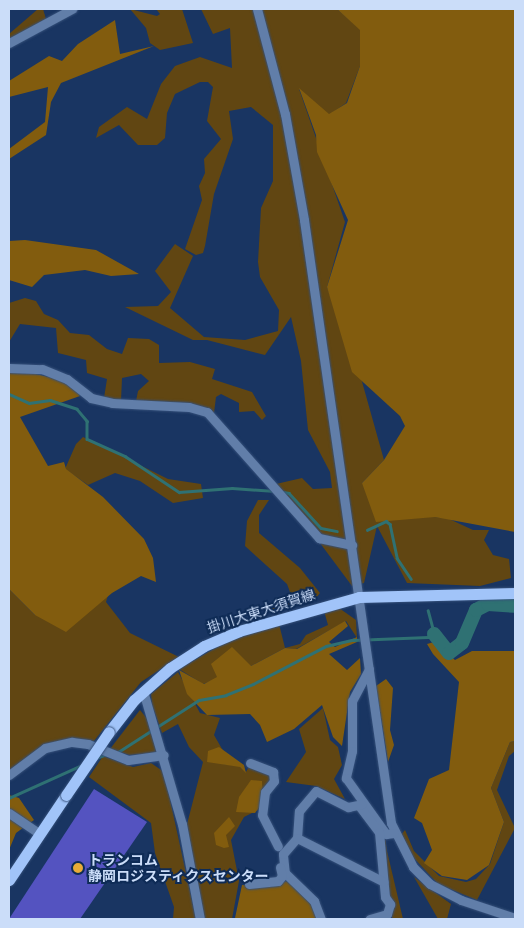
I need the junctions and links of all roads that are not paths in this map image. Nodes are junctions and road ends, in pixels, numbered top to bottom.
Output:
1 (72, 9) edge
2 (257, 9) edge
3 (9, 44) edge
4 (9, 368) edge
5 (352, 544) junction
6 (515, 592) edge
7 (359, 596) junction
8 (369, 669) junction
9 (143, 691) junction
10 (164, 756) junction
11 (250, 763) dead end
12 (9, 775) edge
13 (362, 804) junction
14 (9, 813) edge
15 (273, 828) dead end
16 (394, 833) junction
17 (40, 834) junction
18 (297, 838) junction
19 (278, 846) junction
20 (283, 872) junction
21 (9, 880) edge
22 (384, 882) junction
23 (249, 884) dead end
24 (515, 918) edge
25 (200, 919) edge
26 (321, 919) edge
27 (370, 919) edge

1 - 3 street
2 - 5 street
4 - 5 street
5 - 7 street
6 - 7 main road, 掛川大東大須賀線
7 - 8 street
7 - 9 main road, 掛川大東大須賀線
8 - 13 street
8 - 16 street
9 - 10 street
9 - 17 main road, 掛川大東大須賀線, bridge
10 - 12 street
10 - 25 street
11 - 19 street
13 - 16 street
13 - 18 street
13 - 22 street
14 - 17 street
15 - 19 street
16 - 24 street
17 - 21 main road, 掛川大東大須賀線
18 - 20 street
18 - 22 street
19 - 20 street
20 - 23 street
20 - 26 street
22 - 27 street

